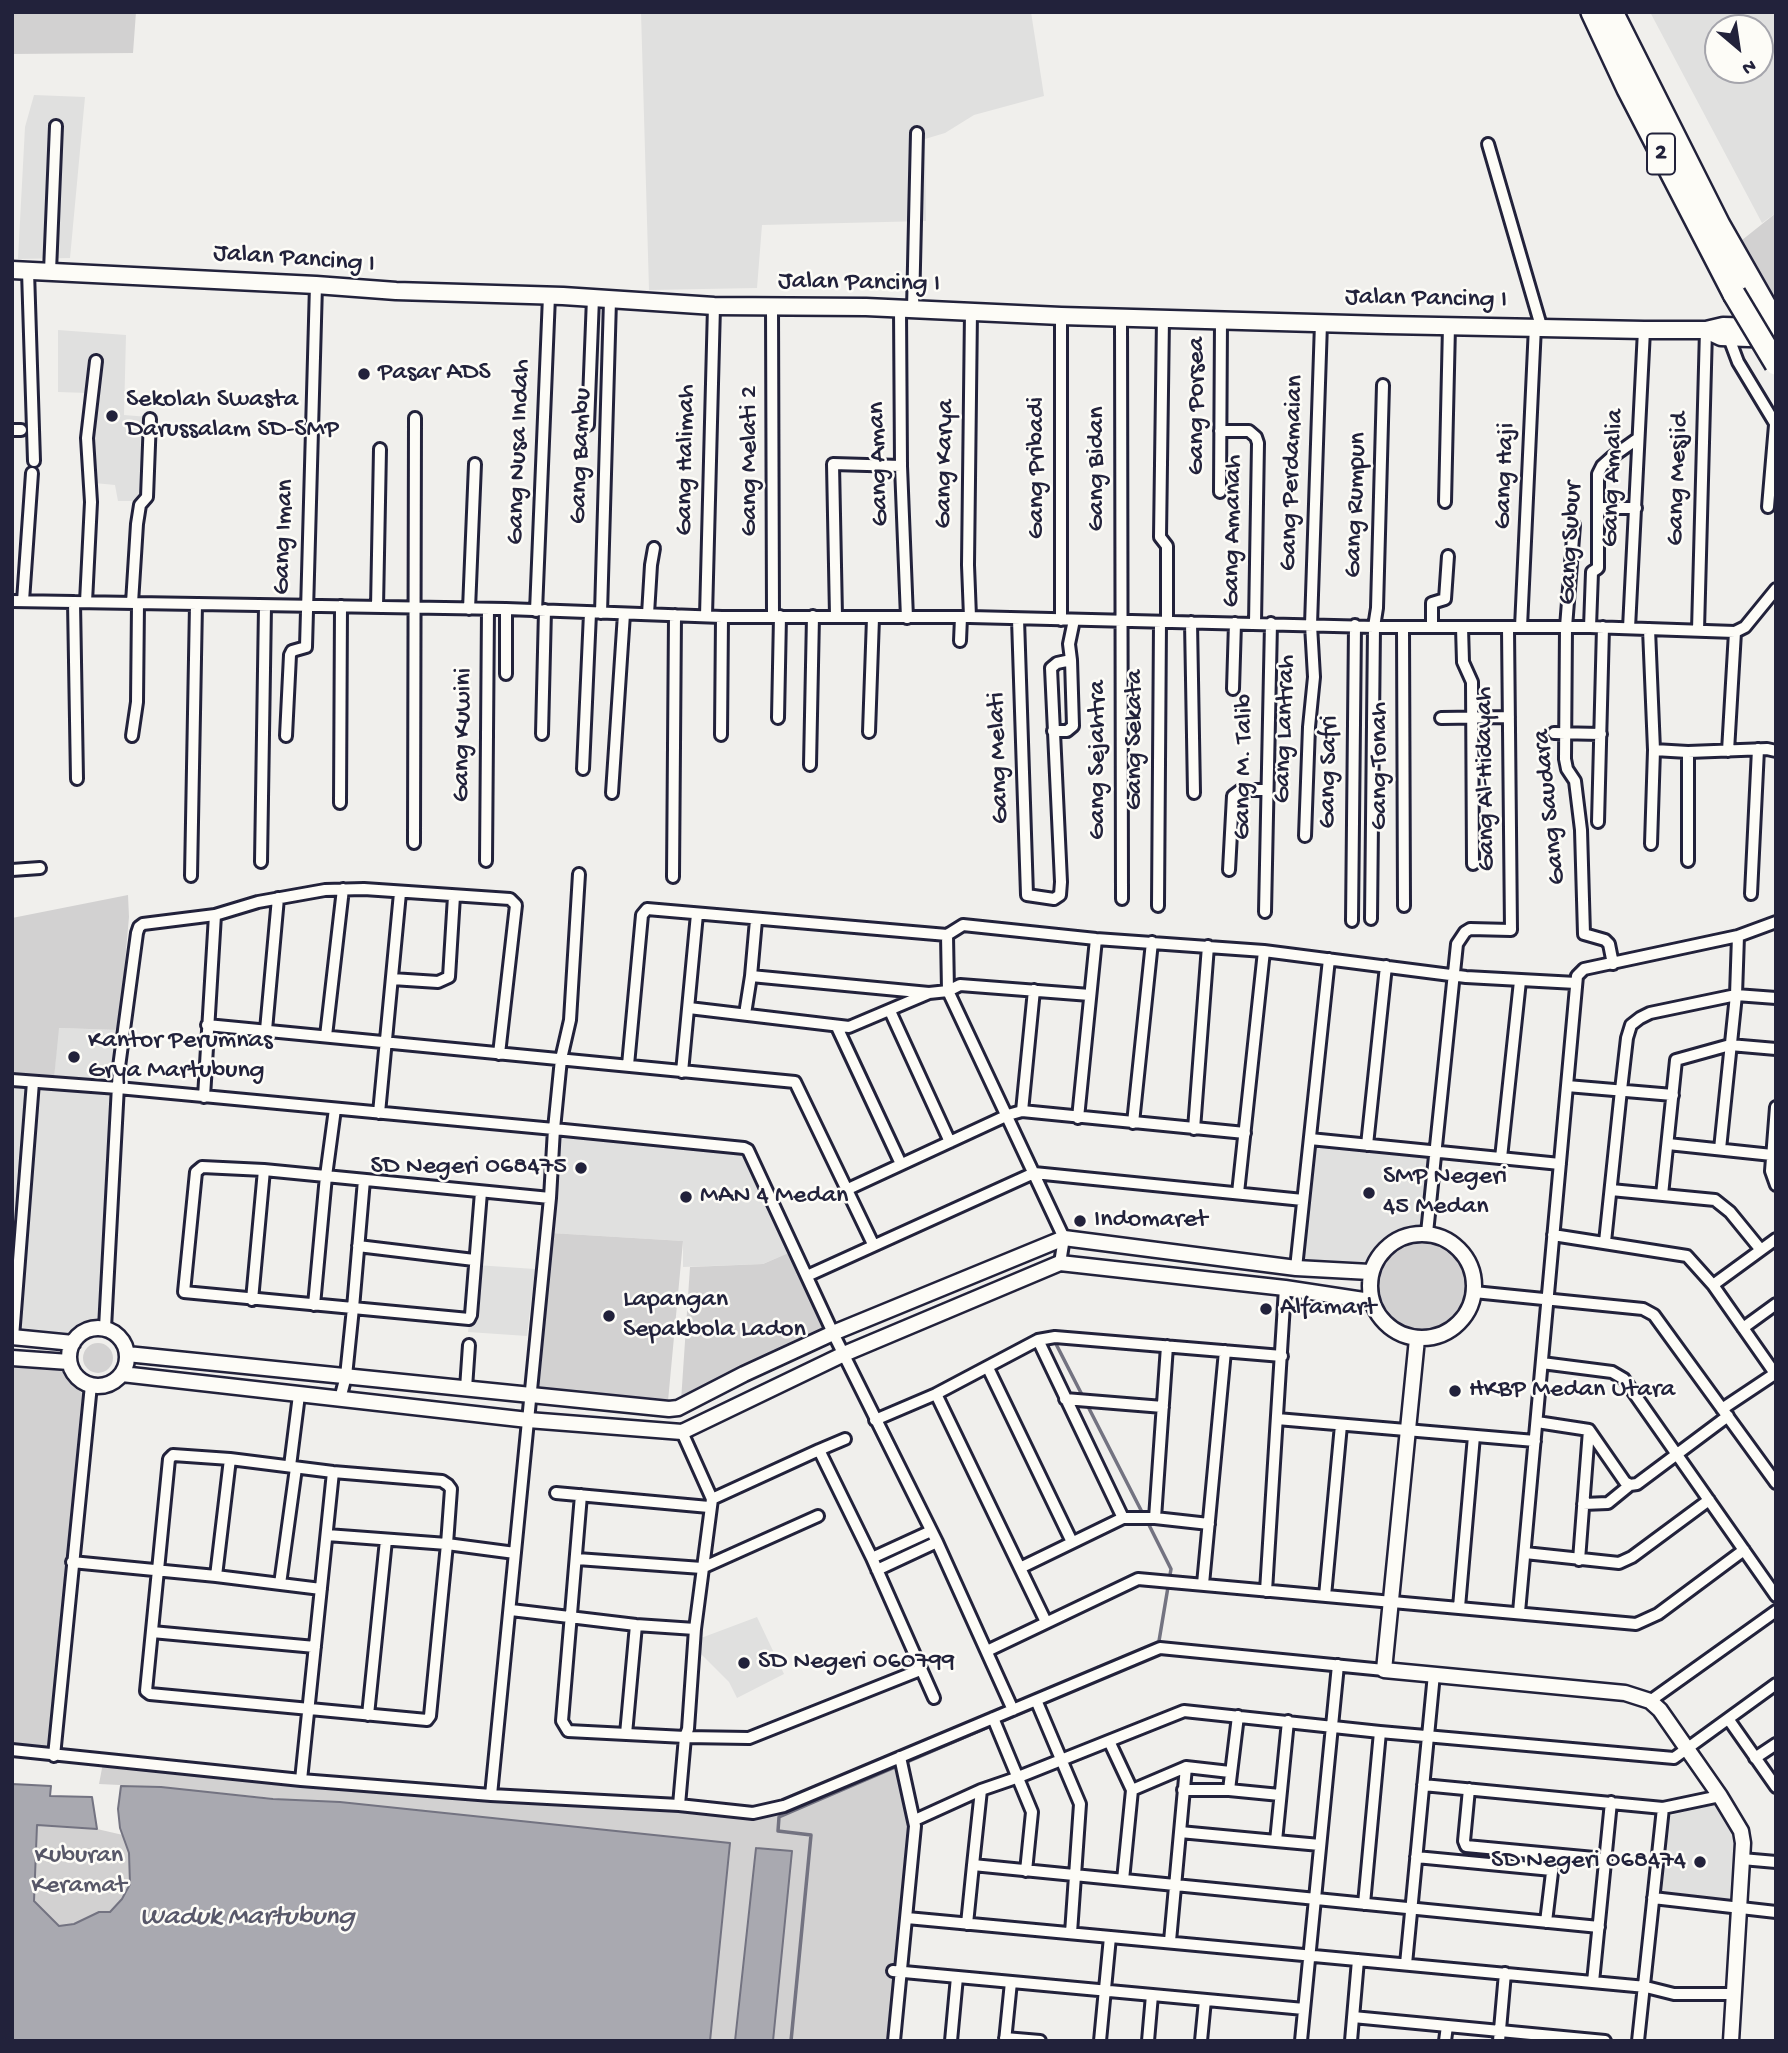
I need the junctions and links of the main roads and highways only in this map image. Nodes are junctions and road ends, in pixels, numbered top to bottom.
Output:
1 (1592, 12) edge
2 (1612, 12) edge
3 (20, 271) edge
4 (1742, 288) junction
5 (1776, 326) edge
6 (1706, 330) junction
7 (1776, 339) edge
8 (1776, 364) edge

1 - 4 highway, 2
2 - 4 highway, 2
3 - 6 main road, Jalan Pancing I
4 - 5 highway, 2
4 - 8 highway, 2, bridge
5 - 6 main road, Jalan Pancing I
6 - 7 main road, Jalan Pancing I

